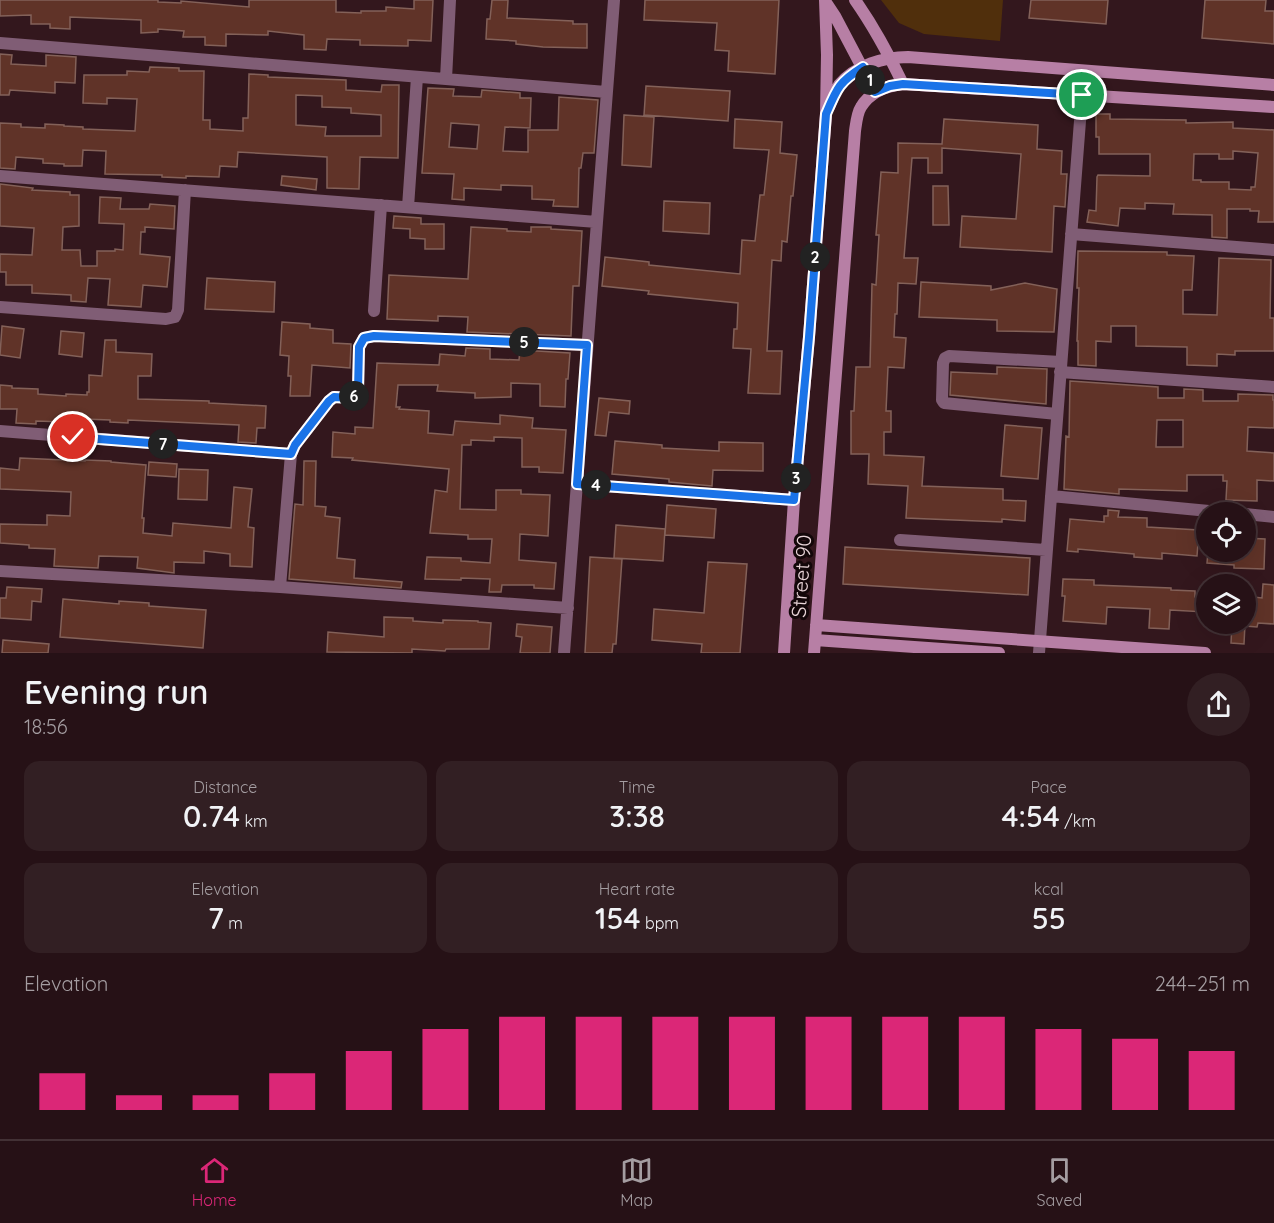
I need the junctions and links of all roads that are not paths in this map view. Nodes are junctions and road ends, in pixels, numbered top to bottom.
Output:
1 (450, 0) edge
2 (614, 0) edge
3 (825, 0) edge
4 (855, 0) edge
5 (0, 43) edge
6 (890, 57) junction
7 (863, 67) junction
8 (417, 77) junction
9 (1174, 78) junction
10 (446, 79) junction
11 (903, 84) junction
12 (1274, 85) edge
13 (606, 92) junction
14 (875, 92) junction
15 (1082, 95) junction
16 (1172, 101) junction
17 (1274, 107) edge
18 (826, 114) junction
19 (0, 176) edge
20 (185, 190) junction
21 (381, 205) junction
22 (408, 207) junction
23 (597, 222) junction
24 (1071, 234) junction
25 (1274, 250) edge
26 (0, 307) edge
27 (374, 311) dead end
28 (587, 345) junction
29 (1061, 367) junction
30 (1274, 387) edge
31 (1057, 414) junction
32 (0, 431) edge
33 (291, 454) junction
34 (577, 484) junction
35 (1051, 496) junction
36 (794, 500) junction
37 (1196, 510) edge
38 (1256, 515) edge
39 (1274, 517) edge
40 (900, 540) dead end
41 (1046, 550) junction
42 (0, 571) edge
43 (280, 587) junction
44 (568, 608) junction
45 (816, 625) junction
46 (815, 640) junction
47 (1040, 647) edge
48 (564, 653) edge
49 (784, 653) edge
50 (814, 653) edge
51 (999, 653) edge
52 (1205, 653) edge

1 - 10 street
2 - 13 street
3 - 7 main road
3 - 18 main road, Street 90
4 - 6 main road
5 - 8 street
6 - 7 main road
6 - 9 main road
6 - 11 main road
7 - 14 main road
7 - 18 main road
8 - 10 street
8 - 22 street
9 - 12 main road
9 - 16 main road
10 - 13 street
11 - 14 main road
11 - 15 main road
13 - 23 street
14 - 45 main road, Street 90
15 - 16 main road
15 - 24 street
16 - 17 main road
18 - 36 main road, Street 90
19 - 20 street
20 - 21 street
20 - 26 street
21 - 22 street
21 - 27 street
22 - 23 street
23 - 28 street
24 - 25 street
24 - 29 street
28 - 33 street
28 - 34 street
29 - 30 street
29 - 31 street
29 - 31 street
31 - 35 street
32 - 33 street
33 - 43 street
34 - 36 street
34 - 44 street
35 - 37 street
35 - 41 street
36 - 49 main road, Street 90
38 - 39 street
40 - 41 street
41 - 47 street
42 - 43 street
43 - 44 street
44 - 48 street
45 - 46 main road, Street 90
45 - 47 main road
46 - 50 main road, Street 90
46 - 51 main road
47 - 52 main road

